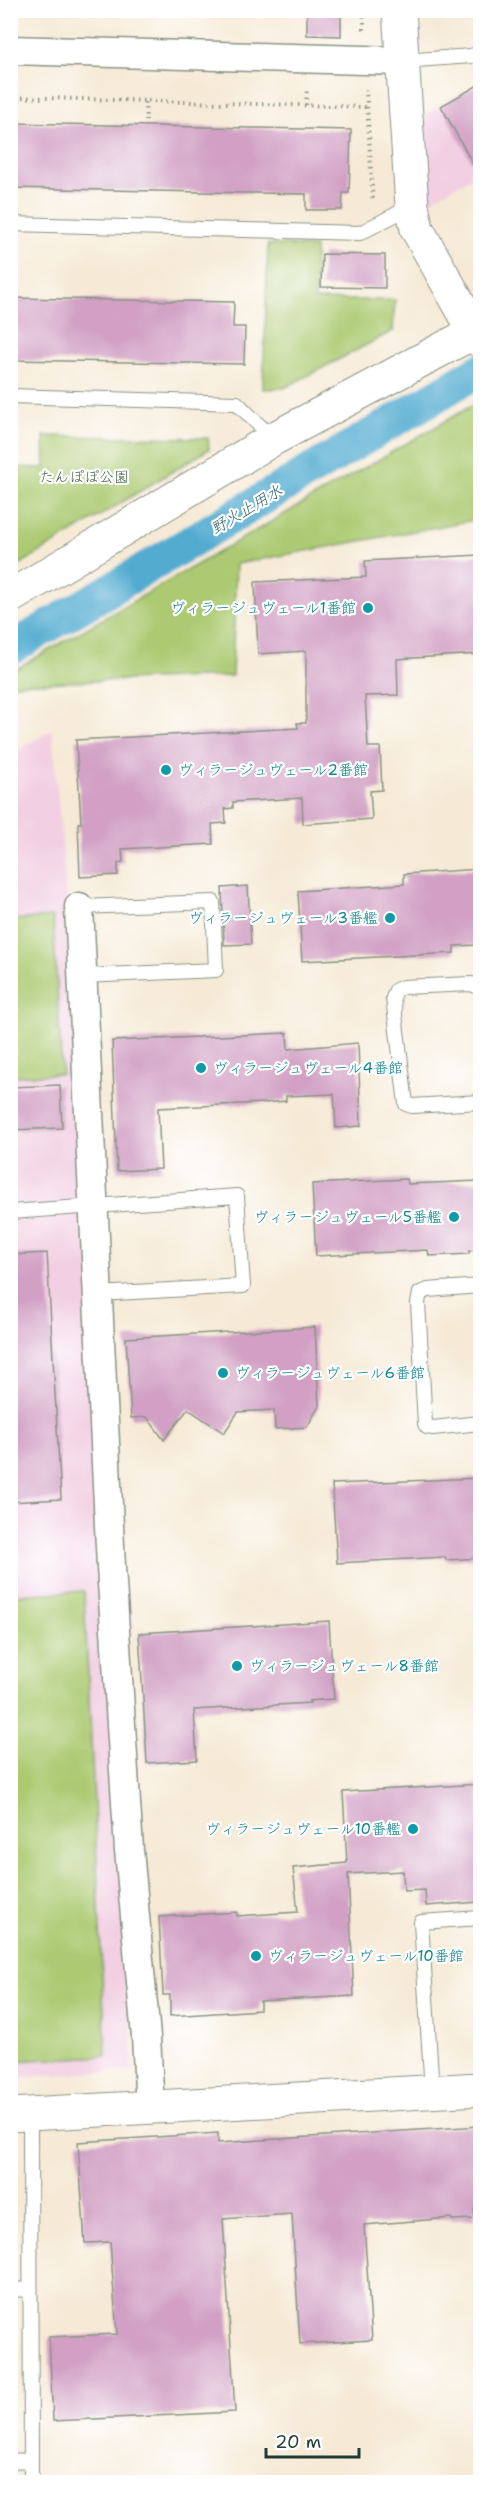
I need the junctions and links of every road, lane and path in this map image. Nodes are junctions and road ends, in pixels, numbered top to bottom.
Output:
1 (364, 10) edge
2 (399, 10) edge
3 (10, 50) edge
4 (480, 53) edge
5 (364, 60) junction
6 (400, 61) junction
7 (10, 97) edge
8 (146, 102) junction
9 (367, 107) junction
10 (146, 121) dead end
11 (412, 206) junction
12 (10, 224) edge
13 (377, 224) junction
14 (479, 334) edge
15 (10, 396) edge
16 (273, 439) junction
17 (10, 597) edge
18 (79, 907) joint
19 (83, 976) junction
20 (480, 988) edge
21 (480, 1102) edge
22 (94, 1207) junction
23 (10, 1212) edge
24 (480, 1286) edge
25 (98, 1294) junction
26 (480, 1424) edge
27 (480, 1918) edge
28 (480, 2089) edge
29 (432, 2091) junction
30 (150, 2107) junction
31 (20, 2115) edge
32 (10, 2289) edge
33 (30, 2289) junction
34 (31, 2460) junction
35 (10, 2461) edge
36 (31, 2482) edge

1 - 5 path
2 - 6 street
3 - 5 street
4 - 6 lane
5 - 6 street
5 - 9 path
6 - 11 street
7 - 8 path
8 - 9 path
8 - 10 path
9 - 13 path
11 - 13 lane
11 - 14 street
12 - 13 lane
14 - 16 street
15 - 16 lane
16 - 17 street
18 - 19 street
18 - 19 lane
19 - 22 street
20 - 21 lane
22 - 23 lane
22 - 25 street
22 - 25 lane
24 - 26 lane
25 - 30 street
27 - 29 lane
28 - 29 street
29 - 30 street
30 - 31 street
31 - 33 lane
32 - 33 lane
33 - 34 lane
34 - 35 lane
34 - 36 lane

